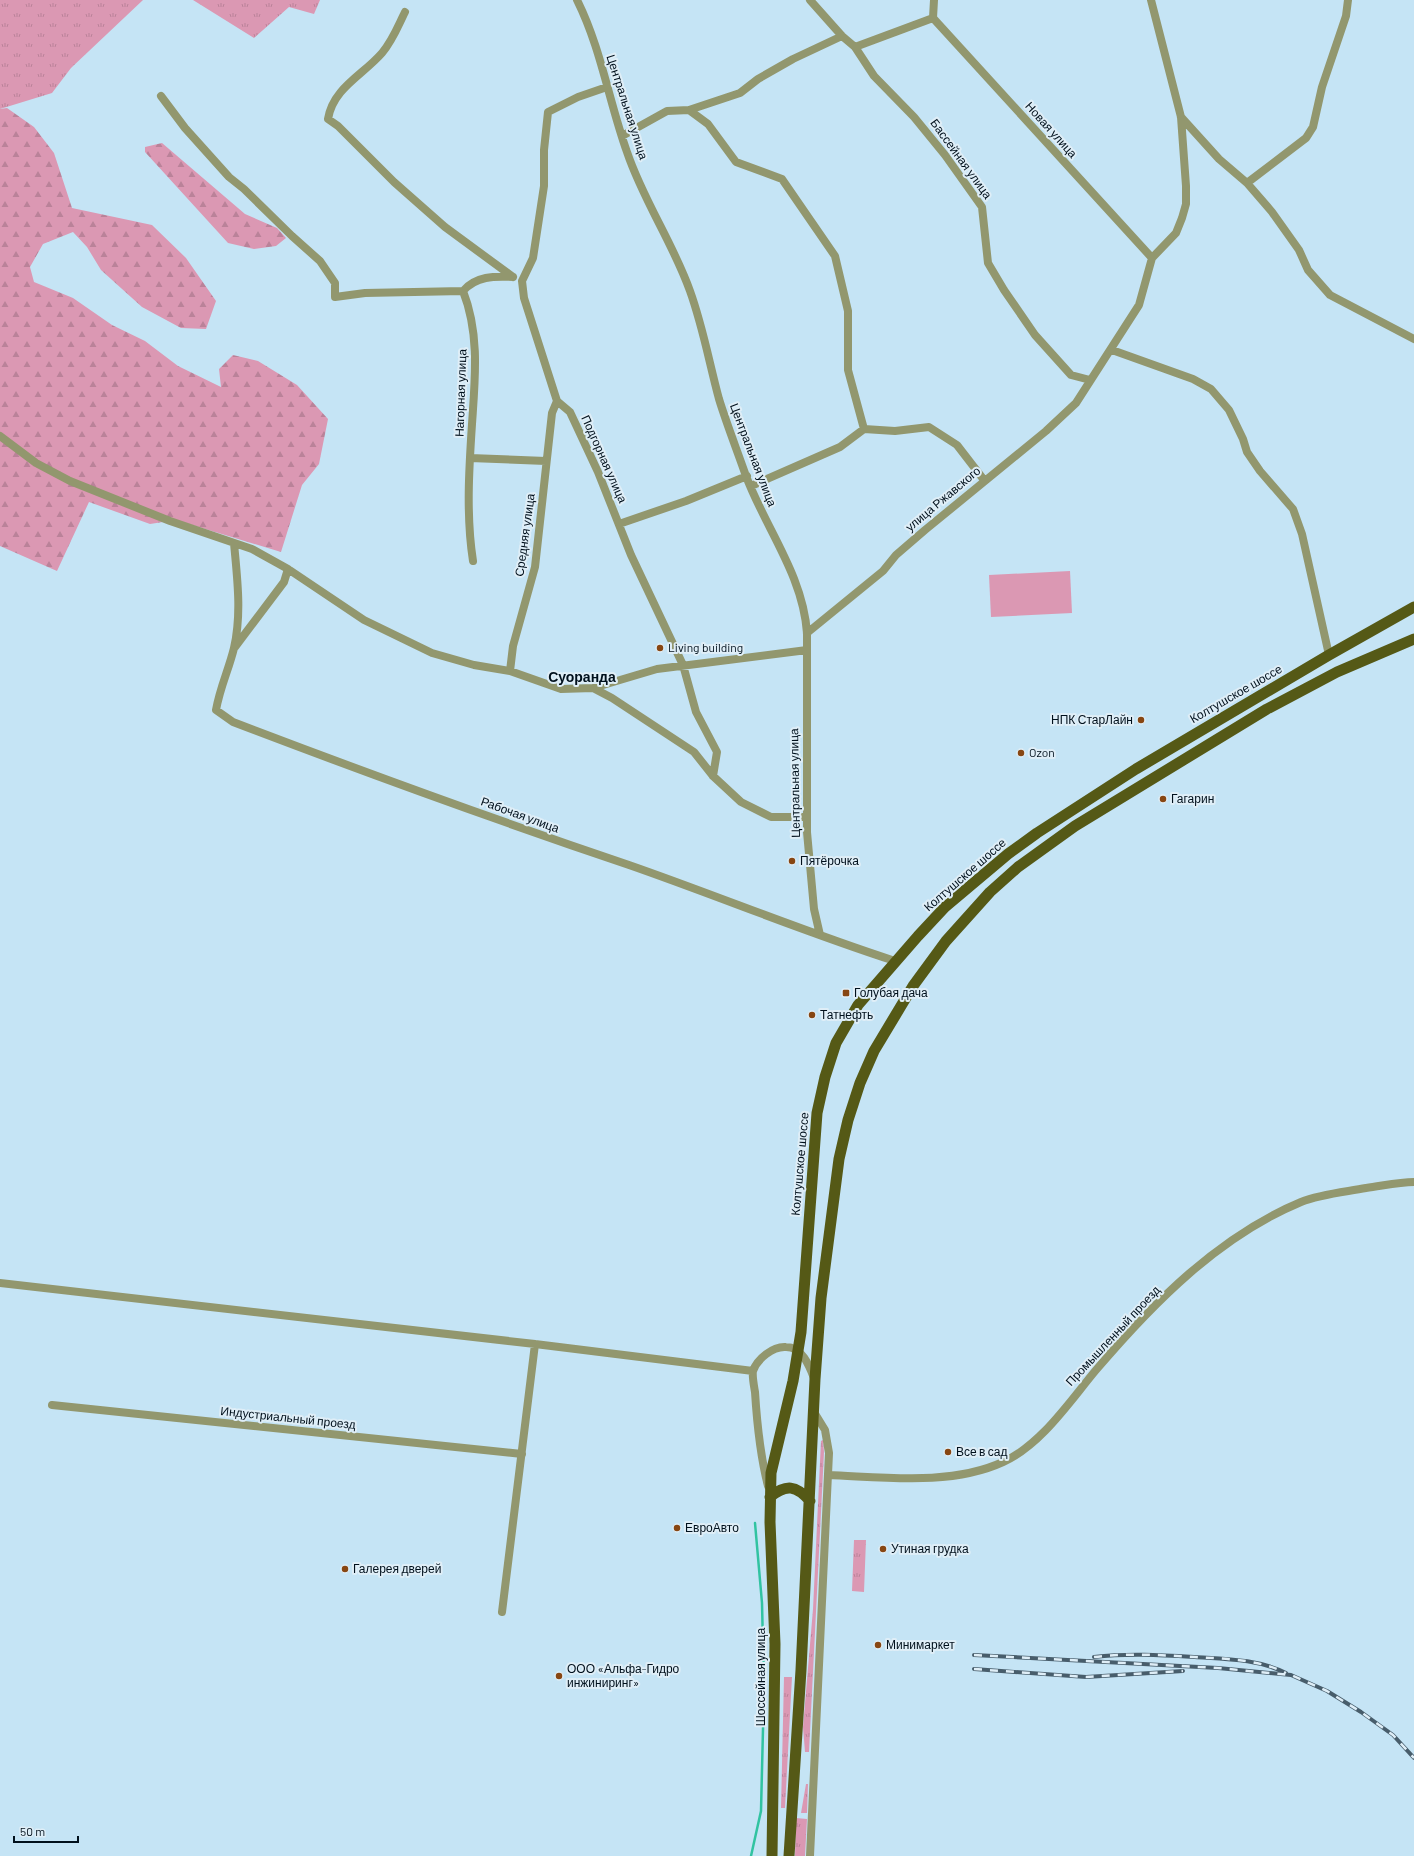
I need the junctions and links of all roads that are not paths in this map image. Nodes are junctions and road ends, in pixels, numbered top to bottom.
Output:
1 (577, 0) edge
2 (810, 0) edge
3 (934, 0) edge
4 (1151, 0) edge
5 (1348, 0) edge
6 (405, 12) dead end
7 (933, 18) junction
8 (842, 36) junction
9 (854, 47) junction
10 (607, 88) junction
11 (161, 96) dead end
12 (689, 110) junction
13 (1181, 117) junction
14 (622, 136) junction
15 (1247, 183) junction
16 (1152, 258) junction
17 (513, 277) junction
18 (522, 281) junction
19 (463, 291) junction
20 (1414, 339) edge
21 (1112, 350) junction
22 (1090, 380) junction
23 (557, 401) junction
24 (864, 429) junction
25 (0, 436) edge
26 (470, 458) junction
27 (546, 461) junction
28 (747, 476) junction
29 (984, 480) junction
30 (751, 486) junction
31 (618, 524) junction
32 (234, 543) junction
33 (473, 561) dead end
34 (288, 568) junction
35 (1414, 607) edge
36 (807, 633) junction
37 (1414, 639) edge
38 (234, 648) junction
39 (807, 650) junction
40 (1329, 655) junction
41 (683, 665) junction
42 (510, 671) junction
43 (593, 688) junction
44 (713, 776) junction
45 (807, 817) junction
46 (820, 935) junction
47 (895, 961) junction
48 (1414, 1182) edge
49 (0, 1283) edge
50 (535, 1344) junction
51 (798, 1350) junction
52 (753, 1371) junction
53 (815, 1379) junction
54 (52, 1405) dead end
55 (814, 1412) junction
56 (522, 1454) junction
57 (828, 1475) junction
58 (770, 1497) junction
59 (810, 1501) junction
60 (502, 1612) dead end
61 (772, 1856) edge
62 (789, 1856) edge
63 (810, 1856) edge

1 - 10 street, Центральная улица
2 - 8 street, Бассейная улица
3 - 7 street
4 - 13 street
5 - 15 street
6 - 17 street
7 - 9 street
7 - 16 street, Новая улица
8 - 9 street, Бассейная улица
8 - 12 street
9 - 22 street, Бассейная улица
10 - 14 street, Центральная улица
10 - 18 street
11 - 19 street
12 - 14 street
12 - 24 street
13 - 15 street
13 - 16 street
14 - 28 street, Центральная улица
15 - 20 street
16 - 21 street, улица Ржавского
17 - 18 street
17 - 19 street
18 - 23 street, Подгорная улица
19 - 26 street, Нагорная улица
21 - 22 street, улица Ржавского
21 - 40 street
22 - 29 street, улица Ржавского
23 - 27 street, Средняя улица
23 - 31 street, Подгорная улица
24 - 29 street
24 - 30 street
25 - 32 street
26 - 27 street
26 - 33 street, Нагорная улица
27 - 42 street, Средняя улица
28 - 30 street, Центральная улица
28 - 31 street
29 - 36 street, улица Ржавского
30 - 36 street, Центральная улица
31 - 41 street, Подгорная улица
32 - 34 street
32 - 38 street
34 - 38 street
34 - 42 street
35 - 40 main road, Колтушское шоссе
36 - 39 street, Центральная улица
37 - 53 main road
38 - 46 street, Рабочая улица
39 - 41 street
39 - 45 street, Центральная улица
40 - 47 main road, Колтушское шоссе
41 - 43 street
41 - 44 street, Подгорная улица
42 - 43 street
43 - 44 street
44 - 45 street
45 - 46 street, Центральная улица
46 - 47 street, Рабочая улица
47 - 51 main road, Колтушское шоссе
48 - 57 street, Промышленный проезд
49 - 50 street
50 - 52 street
50 - 56 street
51 - 52 street
51 - 53 street
51 - 58 main road, Колтушское шоссе
52 - 58 street
53 - 55 main road
54 - 56 street, Индустриальный проезд
55 - 57 street
55 - 59 main road
56 - 60 street
57 - 63 street
58 - 59 main road
58 - 61 main road, Шоссейная улица
59 - 62 main road

